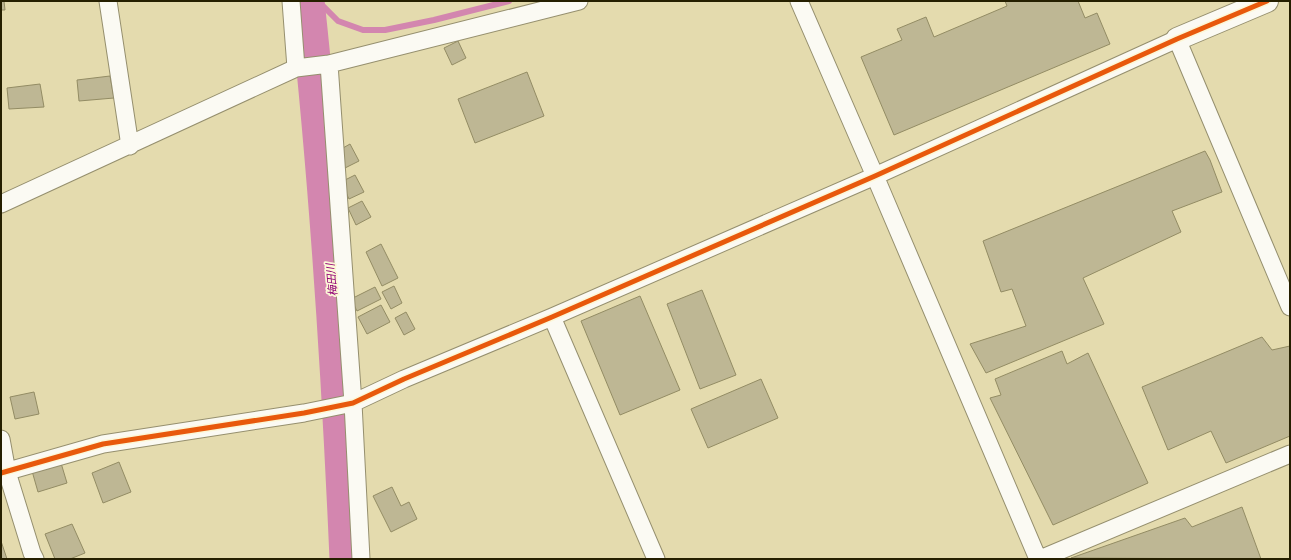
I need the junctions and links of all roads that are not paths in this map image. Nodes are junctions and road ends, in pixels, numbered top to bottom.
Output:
1 (108, 1) edge
2 (291, 1) edge
3 (580, 1) edge
4 (799, 1) edge
5 (1267, 1) edge
6 (1177, 39) junction
7 (329, 64) junction
8 (296, 68) junction
9 (130, 146) junction
10 (875, 176) junction
11 (1, 204) edge
12 (1290, 307) edge
13 (552, 317) junction
14 (353, 403) junction
15 (1, 439) edge
16 (1290, 454) edge
17 (4, 472) edge
18 (35, 559) edge
19 (361, 559) edge
20 (656, 559) edge
21 (1039, 559) edge

1 - 9 street
2 - 8 street
3 - 7 street
4 - 10 street
5 - 6 street
6 - 10 street
6 - 12 street
7 - 8 street
7 - 14 street
8 - 9 street
9 - 11 street
10 - 13 street
10 - 21 street
13 - 14 street
13 - 20 street
14 - 17 street
14 - 19 street
15 - 17 street
16 - 21 street
17 - 18 street

